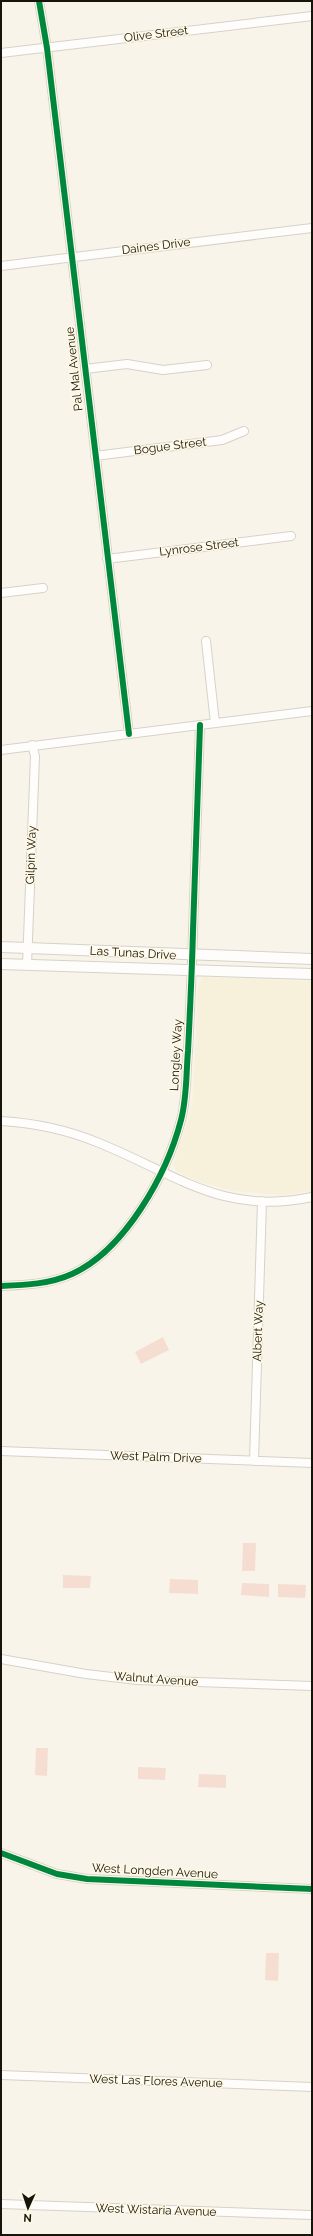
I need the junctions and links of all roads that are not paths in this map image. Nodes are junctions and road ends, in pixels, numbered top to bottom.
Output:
1 (39, 1) edge
2 (312, 16) edge
3 (47, 48) junction
4 (1, 53) edge
5 (312, 228) edge
6 (72, 258) junction
7 (1, 266) edge
8 (207, 365) dead end
9 (85, 369) junction
10 (244, 431) dead end
11 (95, 456) junction
12 (291, 536) dead end
13 (107, 559) junction
14 (43, 588) dead end
15 (1, 593) edge
16 (206, 641) dead end
17 (312, 711) edge
18 (215, 723) junction
19 (200, 725) junction
20 (129, 734) junction
21 (32, 745) junction
22 (1, 750) edge
23 (1, 947) edge
24 (28, 948) junction
25 (192, 955) junction
26 (312, 959) edge
27 (1, 964) edge
28 (27, 965) junction
29 (192, 970) junction
30 (312, 974) edge
31 (1, 1121) edge
32 (162, 1172) junction
33 (312, 1197) edge
34 (262, 1201) junction
35 (1, 1286) edge
36 (1, 1451) edge
37 (254, 1461) junction
38 (312, 1463) edge
39 (1, 1659) edge
40 (312, 1686) edge
41 (1, 1853) edge
42 (312, 1889) edge
43 (1, 2075) edge
44 (312, 2087) edge
45 (1, 2204) edge
46 (312, 2216) edge

1 - 3 street, Pal Mal Avenue
2 - 3 street, Olive Street
3 - 4 street, Olive Street
3 - 6 street, Pal Mal Avenue
5 - 6 street, Daines Drive
6 - 7 street, Daines Drive
6 - 9 street, Pal Mal Avenue
8 - 9 street
9 - 11 street, Pal Mal Avenue
10 - 11 street, Bogue Street
11 - 13 street, Pal Mal Avenue
12 - 13 street, Lynrose Street
13 - 20 street, Pal Mal Avenue
14 - 15 street
16 - 18 street
17 - 18 street
18 - 19 street
19 - 20 street
19 - 25 street, Longley Way
20 - 21 street
21 - 22 street
21 - 24 street, Gilpin Way
23 - 24 main road, Las Tunas Drive
24 - 25 main road, Las Tunas Drive
24 - 28 street, Gilpin Way
25 - 26 main road, Las Tunas Drive
25 - 29 street, Longley Way
27 - 28 main road, Las Tunas Drive
28 - 29 main road, Las Tunas Drive
29 - 30 main road, Las Tunas Drive
29 - 32 street, Longley Way
31 - 32 street
32 - 34 street
32 - 35 street, Longley Way
33 - 34 street
34 - 37 street, Albert Way
36 - 37 street, West Palm Drive
37 - 38 street, West Palm Drive
39 - 40 street, Walnut Avenue
41 - 42 street, West Longden Avenue
43 - 44 street, West Las Flores Avenue
45 - 46 street, West Wistaria Avenue

